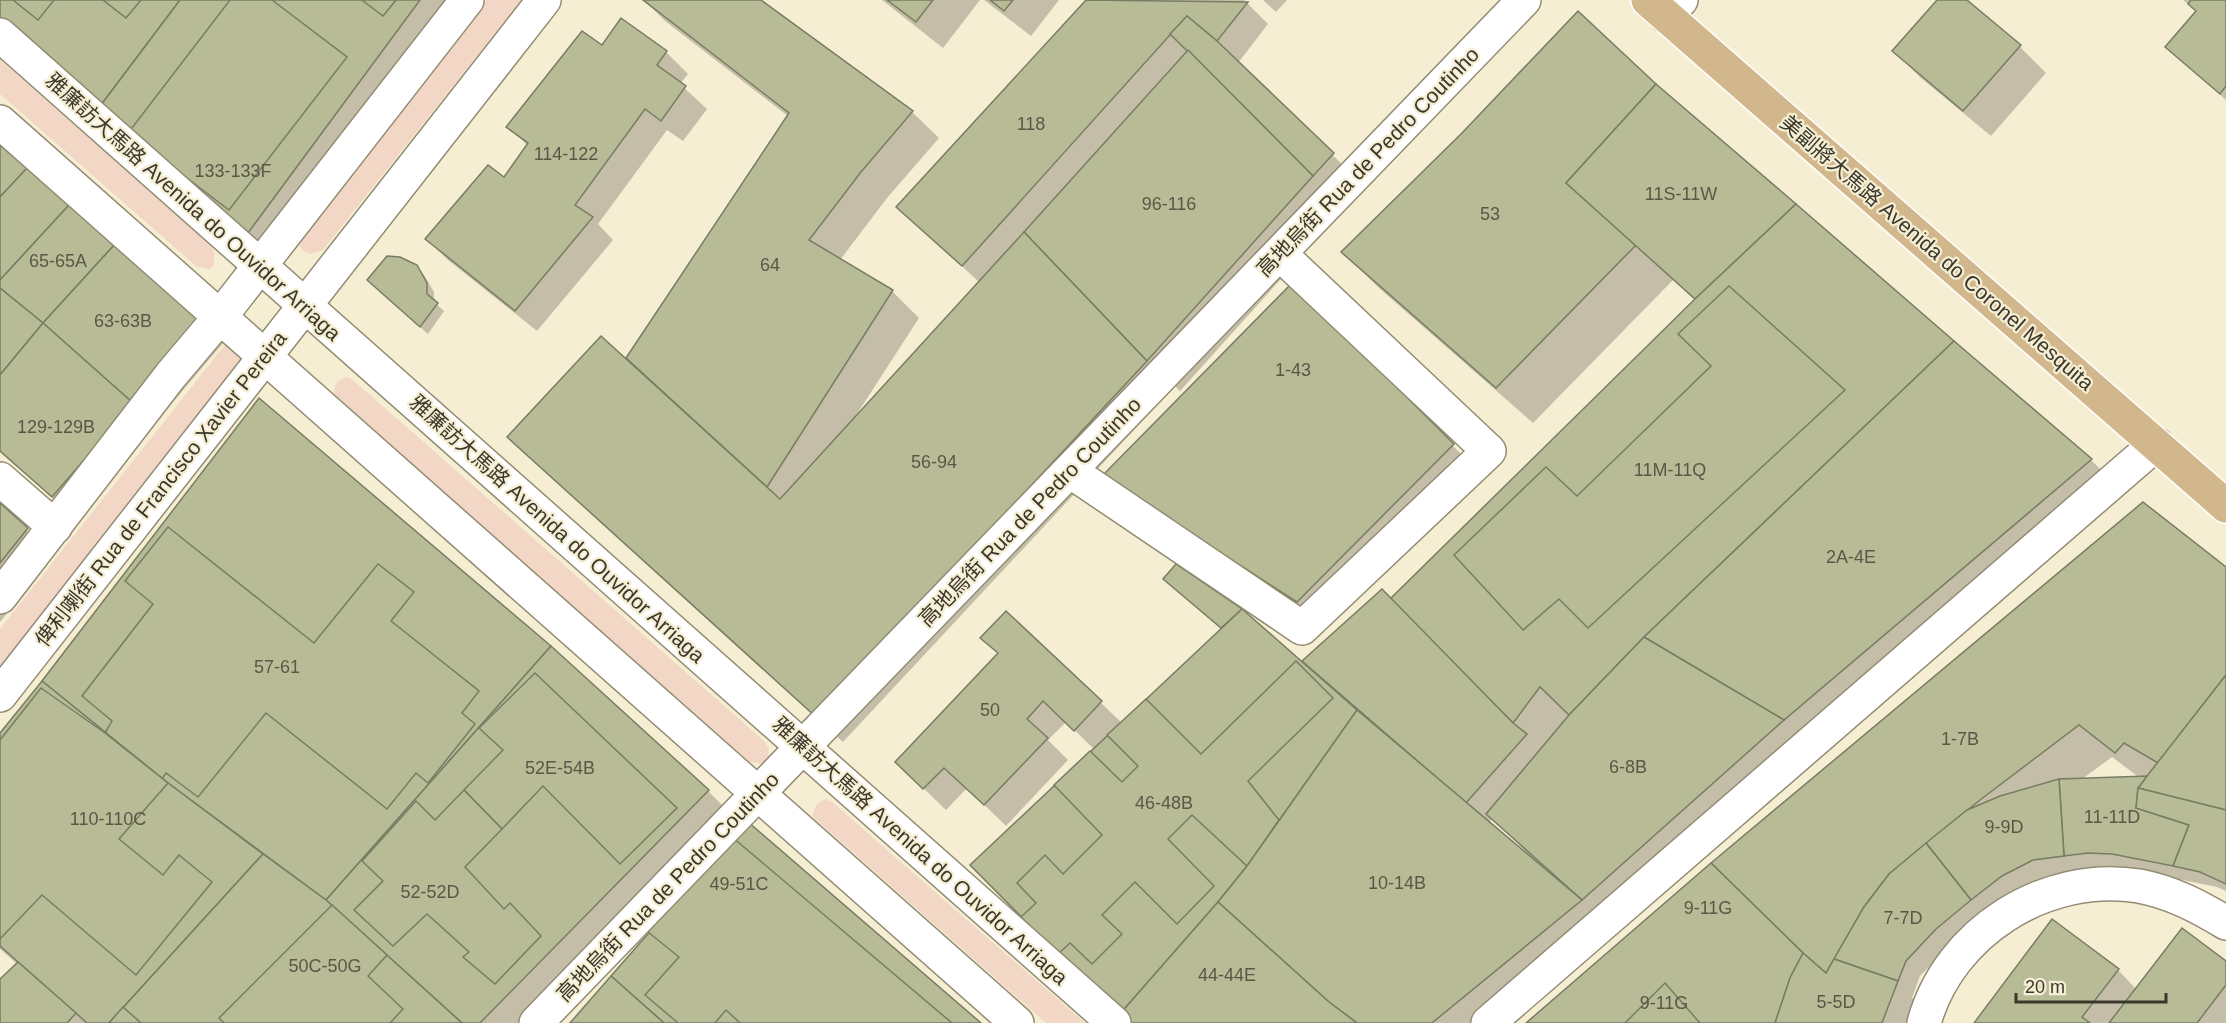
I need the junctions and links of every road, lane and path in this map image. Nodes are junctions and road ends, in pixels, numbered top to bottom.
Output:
1 (467, 0) edge
2 (544, 0) edge
3 (1524, 0) edge
4 (1665, 5) edge
5 (0, 35) edge
6 (0, 122) edge
7 (1280, 254) junction
8 (259, 265) junction
9 (304, 306) junction
10 (220, 317) junction
11 (265, 356) junction
12 (2156, 444) junction
13 (1070, 471) junction
14 (0, 479) edge
15 (2226, 506) edge
16 (55, 527) junction
17 (0, 597) edge
18 (0, 696) edge
19 (803, 747) junction
20 (758, 794) junction
21 (2226, 923) edge
22 (536, 1023) edge
23 (1017, 1023) edge
24 (1114, 1023) edge
25 (1488, 1023) edge
26 (1924, 1023) edge

1 - 8 street
2 - 9 street, 俾利喇街 Rua de Francisco Xavier Pereira
3 - 7 street, 高地烏街 Rua de Pedro Coutinho
4 - 12 main road, 美副將大馬路 Avenida do Coronel Mesquita
5 - 8 street, 雅廉訪大馬路 Avenida do Ouvidor Arriaga
6 - 10 street
7 - 13 street, 高地烏街 Rua de Pedro Coutinho
7 - 13 street
8 - 9 street, 雅廉訪大馬路 Avenida do Ouvidor Arriaga
8 - 10 street
9 - 11 street, 俾利喇街 Rua de Francisco Xavier Pereira
9 - 19 street, 雅廉訪大馬路 Avenida do Ouvidor Arriaga
10 - 11 street
10 - 16 street
11 - 18 street, 俾利喇街 Rua de Francisco Xavier Pereira
11 - 20 street
12 - 15 main road, 美副將大馬路 Avenida do Coronel Mesquita
12 - 25 street
13 - 19 street, 高地烏街 Rua de Pedro Coutinho
14 - 16 street
16 - 17 street
19 - 20 street, 高地烏街 Rua de Pedro Coutinho
19 - 24 street, 雅廉訪大馬路 Avenida do Ouvidor Arriaga
20 - 22 street, 高地烏街 Rua de Pedro Coutinho
20 - 23 street
21 - 26 street

